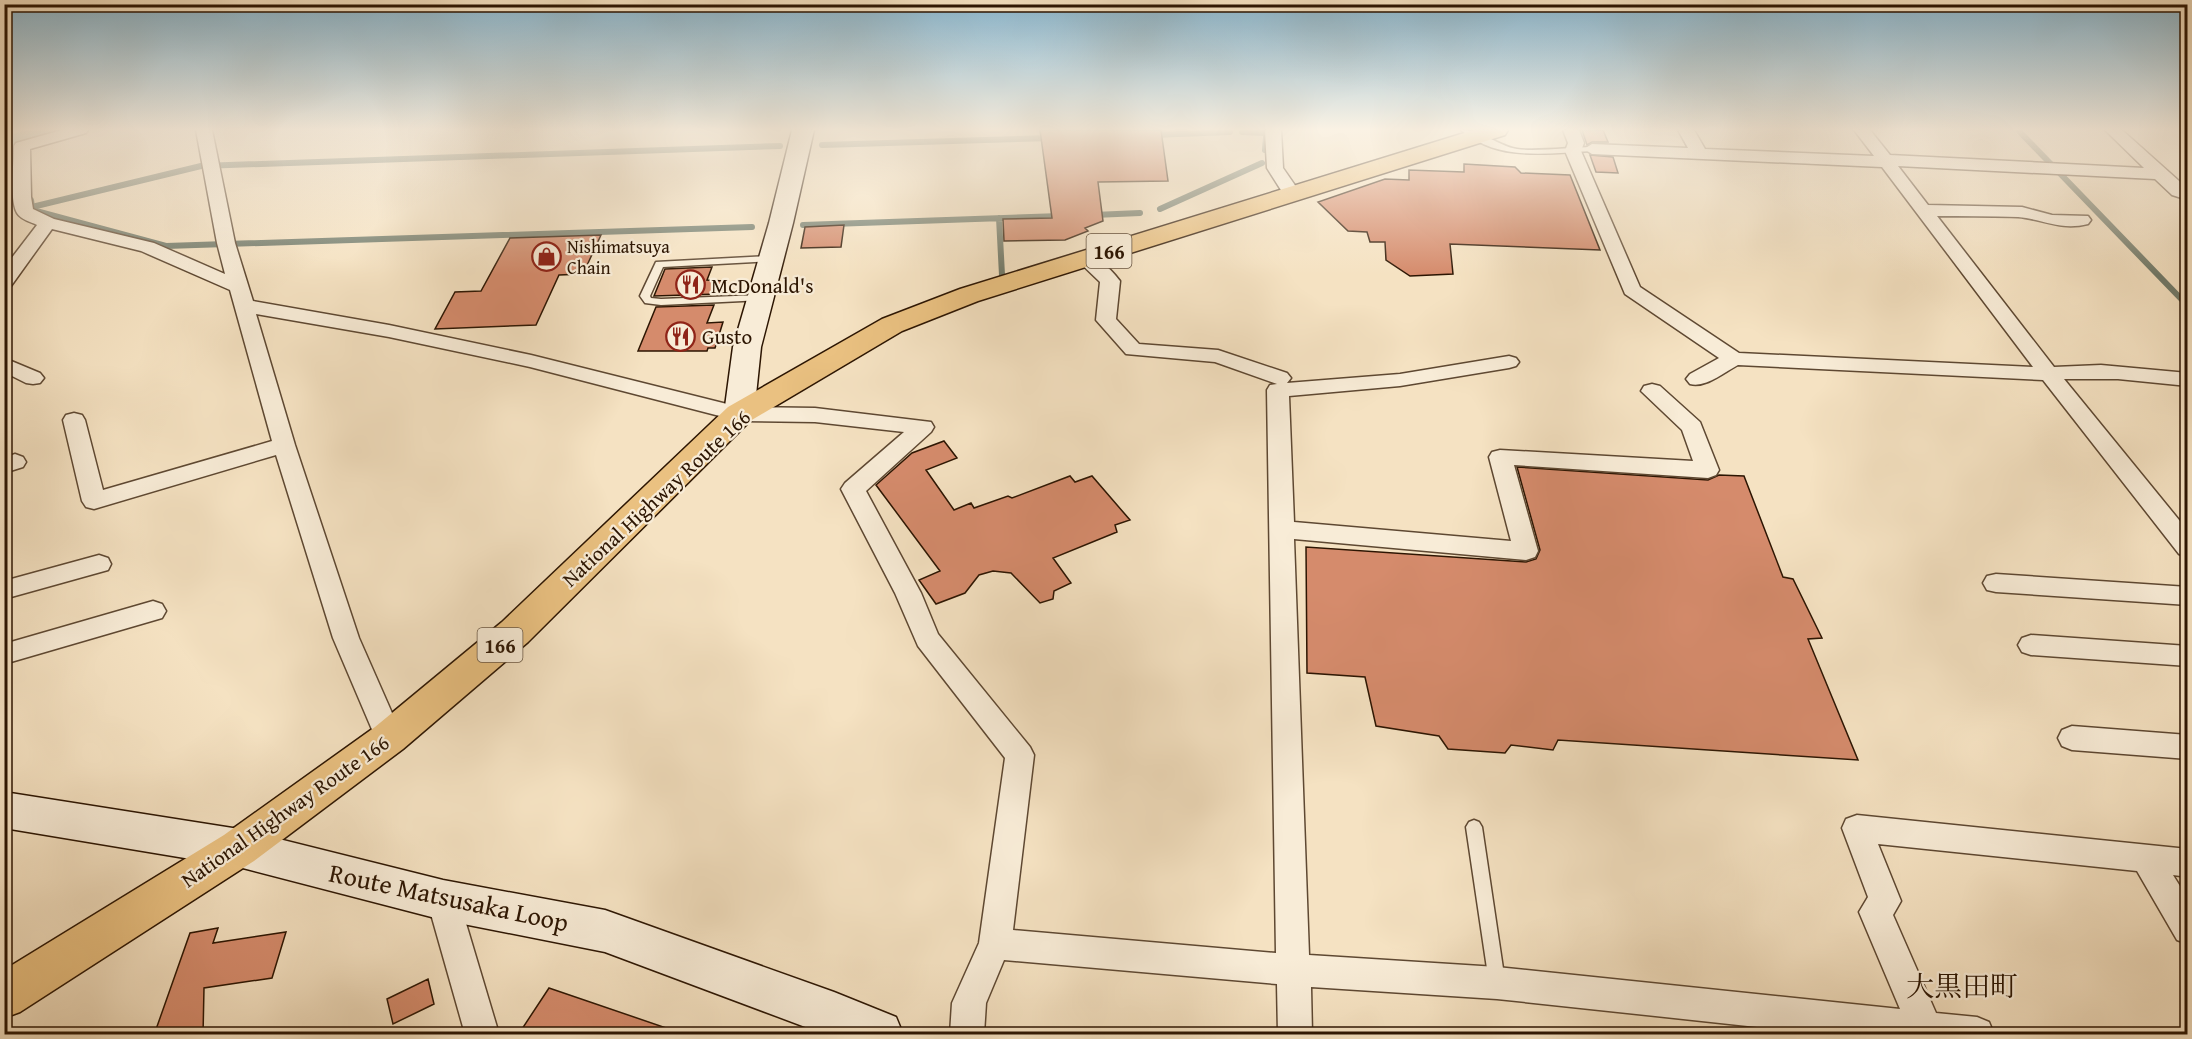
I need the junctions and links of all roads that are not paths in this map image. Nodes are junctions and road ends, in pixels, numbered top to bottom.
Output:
1 (19, 178) edge
2 (213, 178) edge
3 (791, 178) edge
4 (1282, 178) edge
5 (1340, 178) edge
6 (1585, 178) edge
7 (1899, 178) edge
8 (2165, 178) edge
9 (2183, 193) edge
10 (1293, 194) junction
11 (18, 196) edge
12 (2187, 207) edge
13 (1923, 210) junction
14 (2082, 220) dead end
15 (48, 223) junction
16 (771, 259) junction
17 (1085, 259) junction
18 (4, 282) edge
19 (242, 296) junction
20 (760, 298) junction
21 (1734, 359) junction
22 (1509, 362) dead end
23 (4, 364) edge
24 (2049, 374) junction
25 (33, 378) dead end
26 (1280, 378) dead end
27 (1697, 379) dead end
28 (2187, 380) edge
29 (1652, 391) dead end
30 (739, 414) junction
31 (74, 420) dead end
32 (284, 445) junction
33 (1283, 531) junction
34 (2187, 548) edge
35 (99, 564) dead end
36 (1996, 583) dead end
37 (4, 590) edge
38 (2187, 596) edge
39 (153, 611) dead end
40 (2031, 645) dead end
41 (4, 654) edge
42 (2187, 656) edge
43 (389, 738) junction
44 (2072, 738) dead end
45 (2187, 747) edge
46 (4, 810) edge
47 (1474, 827) dead end
48 (238, 848) junction
49 (2146, 859) junction
50 (2187, 862) edge
51 (443, 900) junction
52 (2187, 929) edge
53 (995, 944) junction
54 (1294, 970) junction
55 (1497, 983) junction
56 (4, 996) edge
57 (1926, 1030) junction
58 (482, 1035) edge
59 (879, 1035) edge
60 (967, 1035) edge
61 (1295, 1035) edge
62 (1977, 1035) edge

1 - 11 street
2 - 19 street
3 - 16 main road
4 - 10 street
5 - 10 highway, National Highway Route 166 / 166
6 - 21 street
7 - 13 street
8 - 9 street
9 - 12 street
10 - 17 highway, National Highway Route 166 / 166
11 - 15 street
13 - 14 street
13 - 24 street
15 - 18 street
15 - 19 street
16 - 20 main road
16 - 20 lane
17 - 26 street
17 - 30 highway, National Highway Route 166 / 166
19 - 30 street
19 - 32 street
20 - 30 main road
21 - 24 street
21 - 27 street
22 - 33 street
23 - 25 street
24 - 28 street
24 - 34 street
29 - 33 street
30 - 43 highway, National Highway Route 166 / 166
30 - 53 street
31 - 32 street
32 - 43 street
33 - 54 street
35 - 37 street
36 - 38 street
39 - 41 street
40 - 42 street
43 - 48 highway, National Highway Route 166 / 166
44 - 45 street
46 - 48 main road, Route Matsusaka Loop
47 - 55 lane
48 - 51 main road, Route Matsusaka Loop
48 - 56 highway, National Highway Route 166 / 166
49 - 50 street
49 - 52 street
49 - 57 street
51 - 58 street
51 - 59 main road, Route Matsusaka Loop
53 - 54 street
53 - 60 street
54 - 55 street
54 - 61 street
55 - 57 street
57 - 62 street

